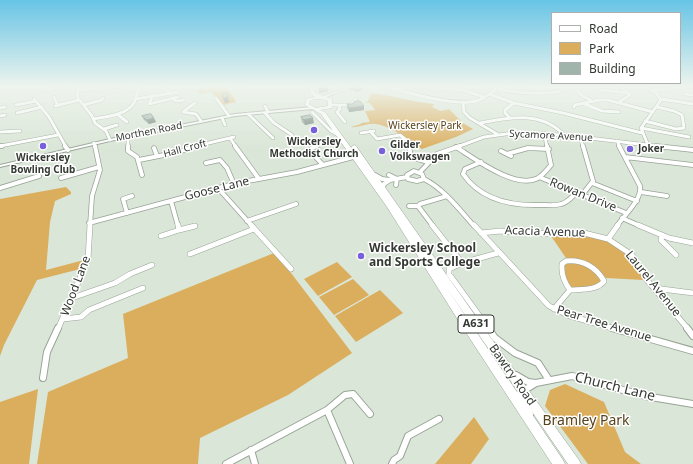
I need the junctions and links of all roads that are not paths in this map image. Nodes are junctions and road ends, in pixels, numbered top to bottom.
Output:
1 (42, 107) edge
2 (657, 107) edge
3 (39, 108) edge
4 (85, 108) edge
5 (129, 108) edge
6 (189, 108) edge
7 (224, 108) edge
8 (266, 108) edge
9 (300, 108) joint
10 (320, 108) edge
11 (330, 108) edge
12 (340, 108) edge
13 (464, 108) edge
14 (508, 108) edge
15 (538, 108) edge
16 (594, 108) edge
17 (638, 108) edge
18 (659, 108) edge
19 (314, 110) junction
20 (267, 112) junction
21 (619, 112) dead end
22 (653, 112) junction
23 (17, 113) dead end
24 (117, 114) junction
25 (248, 114) junction
26 (5, 115) dead end
27 (0, 116) edge
28 (229, 116) junction
29 (222, 118) junction
30 (510, 118) junction
31 (93, 119) junction
32 (645, 121) junction
33 (127, 122) dead end
34 (201, 122) junction
35 (345, 122) dead end
36 (480, 123) junction
37 (117, 125) dead end
38 (225, 125) dead end
39 (641, 128) junction
40 (104, 129) junction
41 (17, 130) dead end
42 (0, 132) edge
43 (361, 133) dead end
44 (544, 133) junction
45 (642, 133) junction
46 (497, 134) junction
47 (58, 135) junction
48 (292, 135) dead end
49 (564, 135) junction
50 (128, 136) junction
51 (580, 136) junction
52 (273, 138) dead end
53 (690, 138) dead end
54 (377, 139) junction
55 (110, 140) junction
56 (371, 140) dead end
57 (617, 141) junction
58 (94, 144) junction
59 (648, 145) junction
60 (0, 146) edge
61 (317, 146) dead end
62 (456, 147) junction
63 (154, 148) dead end
64 (549, 149) junction
65 (68, 150) junction
66 (693, 150) edge
67 (501, 151) dead end
68 (507, 154) junction
69 (353, 155) junction
70 (157, 156) junction
71 (512, 156) dead end
72 (625, 157) junction
73 (139, 160) junction
74 (428, 162) junction
75 (481, 162) junction
76 (206, 163) dead end
77 (323, 165) junction
78 (693, 165) edge
79 (0, 166) edge
80 (99, 167) junction
81 (420, 172) junction
82 (142, 175) dead end
83 (374, 175) junction
84 (387, 175) dead end
85 (39, 176) dead end
86 (407, 177) junction
87 (539, 177) junction
88 (61, 178) dead end
89 (259, 179) junction
90 (397, 179) junction
91 (424, 179) junction
92 (390, 180) junction
93 (592, 183) junction
94 (234, 184) junction
95 (394, 186) dead end
96 (0, 188) edge
97 (218, 188) junction
98 (383, 188) junction
99 (641, 192) junction
100 (576, 193) junction
101 (582, 195) junction
102 (132, 196) dead end
103 (447, 196) junction
104 (667, 196) dead end
105 (637, 200) junction
106 (171, 201) junction
107 (296, 204) dead end
108 (409, 206) dead end
109 (418, 206) junction
110 (626, 213) junction
111 (126, 214) junction
112 (622, 218) junction
113 (247, 221) junction
114 (90, 223) junction
115 (195, 226) dead end
116 (254, 229) junction
117 (179, 230) junction
118 (481, 233) junction
119 (662, 235) junction
120 (161, 236) dead end
121 (608, 239) junction
122 (693, 243) edge
123 (498, 253) junction
124 (190, 254) dead end
125 (676, 255) dead end
126 (462, 263) junction
127 (152, 265) dead end
128 (291, 269) dead end
129 (143, 288) dead end
130 (654, 288) junction
131 (570, 290) junction
132 (693, 293) edge
133 (72, 298) junction
134 (554, 309) junction
135 (63, 319) junction
136 (693, 336) edge
137 (693, 351) edge
138 (506, 366) junction
139 (43, 378) dead end
140 (549, 380) junction
141 (536, 383) junction
142 (523, 390) junction
143 (693, 404) edge
144 (327, 410) junction
145 (370, 414) dead end
146 (439, 419) dead end
147 (535, 429) junction
148 (251, 450) junction
149 (226, 464) edge
150 (255, 464) edge
151 (350, 464) edge
152 (392, 464) edge
153 (560, 464) edge
154 (575, 464) edge

1 - 47 street
2 - 22 street
3 - 23 street
4 - 31 street
5 - 24 street
6 - 34 street
7 - 28 street
8 - 20 street
9 - 19 main road, Morthen Road
9 - 20 main road, Morthen Road
10 - 19 main road
11 - 69 main road, Bawtry Road / A631
12 - 35 street
13 - 36 street
14 - 30 street
15 - 45 street
16 - 21 street
17 - 22 street
18 - 32 street
19 - 69 main road, Bawtry Road / A631
20 - 25 main road, Morthen Road
20 - 48 street
22 - 32 street
24 - 31 street
24 - 33 street
25 - 28 main road, Morthen Road
25 - 52 street
26 - 27 street
28 - 29 main road, Morthen Road
29 - 34 main road, Morthen Road
29 - 38 street
30 - 36 street
30 - 49 street
31 - 40 street
32 - 39 street
34 - 50 main road, Morthen Road
36 - 46 street
37 - 40 street
39 - 45 street
39 - 53 street
40 - 55 street
41 - 42 street
43 - 54 street
44 - 46 street, Sycamore Avenue
44 - 49 street, Sycamore Avenue
44 - 64 street
45 - 59 street
46 - 62 street, Sycamore Avenue
47 - 60 street
47 - 65 street
49 - 51 street, Sycamore Avenue
50 - 55 main road, Morthen Road
50 - 73 street
51 - 57 street, Sycamore Avenue
51 - 93 street
54 - 56 street
54 - 74 street
55 - 58 main road, Morthen Road
57 - 59 street, Sycamore Avenue
57 - 72 street
58 - 65 main road, Morthen Road
58 - 80 street, Wood Lane
59 - 66 street, Sycamore Avenue
61 - 77 street
62 - 74 street, Sycamore Avenue
62 - 75 street
63 - 70 street, Hall Croft
64 - 68 street
64 - 87 street
65 - 79 main road, Morthen Road
67 - 68 street
68 - 71 street
69 - 77 street, Goose Lane
69 - 83 main road, Bawtry Road / A631
69 - 147 main road, Bawtry Road / A631
70 - 73 street, Hall Croft
70 - 89 street, Hall Croft
72 - 78 street
72 - 99 street
73 - 82 street
74 - 81 street, Sycamore Avenue
75 - 87 street
75 - 100 street
76 - 94 street
77 - 89 street, Goose Lane
80 - 88 street
80 - 114 street, Wood Lane
81 - 86 street
81 - 91 street
83 - 92 street
83 - 98 main road, Bawtry Road / A631
84 - 90 street
85 - 96 street
86 - 90 street
86 - 91 street
87 - 100 street, Rowan Drive
89 - 94 street, Goose Lane
90 - 92 street
90 - 95 street
91 - 103 street, Pear Tree Avenue
92 - 98 street
93 - 101 street
93 - 105 street
94 - 97 street, Goose Lane
97 - 106 street, Goose Lane
97 - 113 street
98 - 138 main road, Bawtry Road / A631
99 - 104 street
99 - 105 street
100 - 101 street, Rowan Drive
101 - 110 street, Rowan Drive
102 - 111 street
103 - 109 street
103 - 118 street, Pear Tree Avenue
105 - 110 street
106 - 111 street, Goose Lane
106 - 117 street
107 - 113 street
108 - 109 street
109 - 126 street
110 - 112 street
111 - 114 street, Goose Lane
112 - 119 street
112 - 121 street
113 - 116 street
114 - 133 street, Wood Lane
115 - 117 street
116 - 124 street
116 - 128 street
117 - 120 street
118 - 121 street, Acacia Avenue
118 - 123 street, Pear Tree Avenue
119 - 122 street
119 - 125 street
121 - 130 street, Laurel Avenue
123 - 126 street
123 - 134 street, Pear Tree Avenue
126 - 140 street
127 - 133 street
129 - 135 street
130 - 132 street
130 - 136 street, Laurel Avenue
131 - 131 street
131 - 134 street
133 - 135 street, Wood Lane
134 - 137 street, Pear Tree Avenue
135 - 139 street, Wood Lane
138 - 141 street
138 - 142 main road, Bawtry Road / A631
140 - 141 street, Church Lane
140 - 143 street, Church Lane
141 - 142 street, Church Lane
142 - 147 street
142 - 154 main road, Bawtry Road / A631
144 - 145 street
144 - 148 street
144 - 151 street
146 - 152 street
147 - 153 main road, Bawtry Road / A631
148 - 149 street
148 - 150 street

